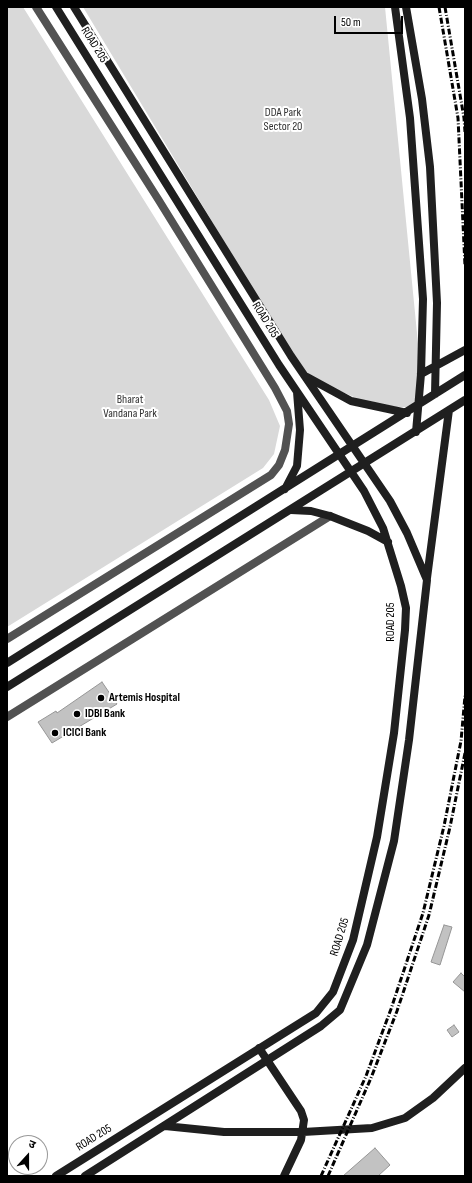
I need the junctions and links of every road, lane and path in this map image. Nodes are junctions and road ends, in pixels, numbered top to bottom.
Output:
1 (36, 7) edge
2 (56, 7) edge
3 (74, 7) edge
4 (395, 7) edge
5 (406, 7) edge
6 (465, 350) edge
7 (435, 367) junction
8 (421, 374) junction
9 (465, 375) edge
10 (304, 376) junction
11 (296, 391) junction
12 (435, 394) junction
13 (465, 400) edge
14 (417, 406) junction
15 (449, 410) junction
16 (407, 413) junction
17 (416, 432) junction
18 (353, 447) junction
19 (340, 455) junction
20 (364, 464) junction
21 (351, 472) junction
22 (284, 489) junction
23 (291, 510) junction
24 (330, 516) junction
25 (388, 542) junction
26 (427, 580) junction
27 (7, 639) edge
28 (7, 663) edge
29 (7, 687) edge
30 (7, 717) edge
31 (259, 1048) junction
32 (267, 1060) junction
33 (465, 1068) edge
34 (165, 1126) junction
35 (304, 1132) junction
36 (56, 1176) edge
37 (85, 1176) edge
38 (284, 1176) edge

1 - 27 street
2 - 11 main road, ROAD 205
3 - 10 main road, ROAD 205
4 - 8 main road
5 - 7 main road
6 - 7 main road
7 - 8 main road
7 - 12 main road
8 - 14 main road
9 - 12 main road
10 - 16 main road
10 - 18 main road, ROAD 205
11 - 19 main road, ROAD 205
11 - 22 main road
12 - 14 main road
13 - 15 main road
14 - 16 main road
14 - 17 main road
15 - 17 main road
15 - 26 main road
16 - 18 main road
17 - 20 main road
18 - 19 main road
18 - 20 main road, ROAD 205
19 - 21 main road, ROAD 205
19 - 22 main road
20 - 21 main road
20 - 26 main road, ROAD 205
21 - 23 main road
21 - 25 main road, ROAD 205
22 - 28 main road
23 - 24 main road
23 - 29 main road
24 - 25 main road
24 - 30 street
25 - 31 main road, ROAD 205
26 - 32 main road, ROAD 205
31 - 32 main road
31 - 36 main road, ROAD 205
32 - 34 main road, ROAD 205
32 - 35 main road
33 - 35 main road
34 - 35 main road
34 - 37 main road, ROAD 205
35 - 38 main road

